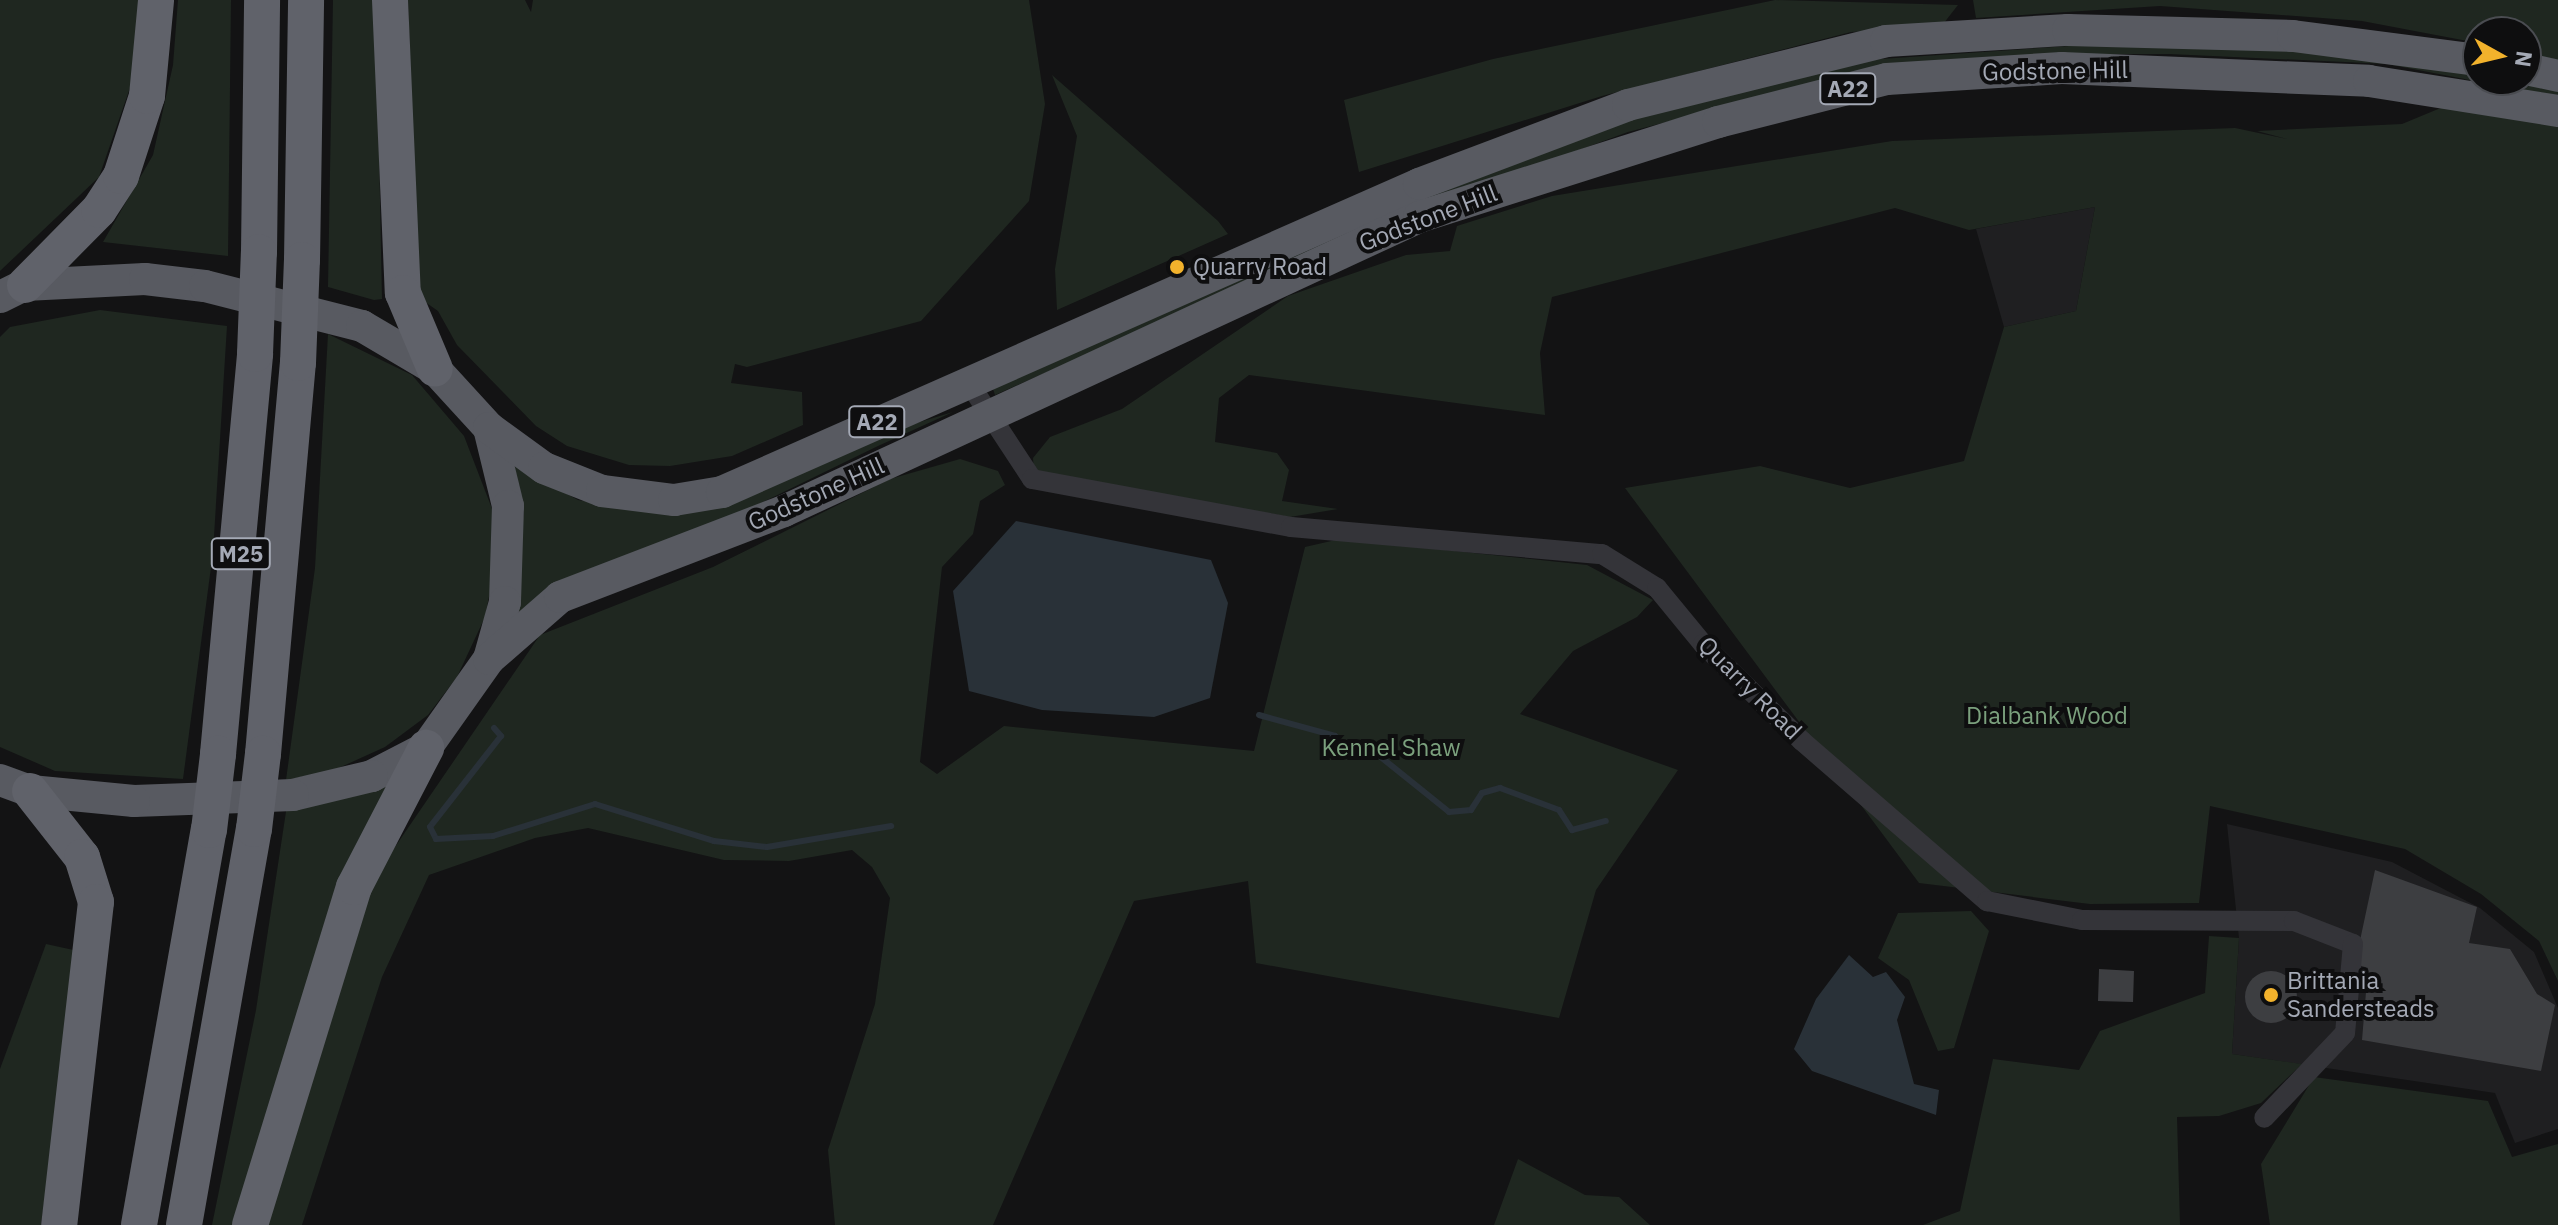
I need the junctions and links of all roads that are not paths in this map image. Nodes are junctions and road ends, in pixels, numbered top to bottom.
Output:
1 (156, 0) edge
2 (262, 0) edge
3 (306, 0) edge
4 (390, 0) edge
5 (2462, 58) edge
6 (2558, 111) edge
7 (12, 291) edge
8 (435, 369) junction
9 (967, 380) junction
10 (992, 412) junction
11 (489, 428) junction
12 (489, 659) junction
13 (426, 748) junction
14 (15, 785) edge
15 (2264, 1118) dead end
16 (59, 1225) edge
17 (139, 1225) edge
18 (184, 1225) edge
19 (250, 1225) edge

1 - 7 highway
2 - 17 highway, M25, bridge
3 - 18 highway, M25, bridge
4 - 8 highway
5 - 9 highway, Godstone Hill / A22
6 - 10 highway, Godstone Hill / A22
7 - 8 highway, Godstone Hill
8 - 11 highway, Godstone Hill
9 - 10 street, Quarry Road
9 - 11 highway, Godstone Hill / A22
10 - 12 highway, Godstone Hill / A22
10 - 15 street, Quarry Road
11 - 12 highway
12 - 13 highway
13 - 14 highway
13 - 19 highway
14 - 16 highway

